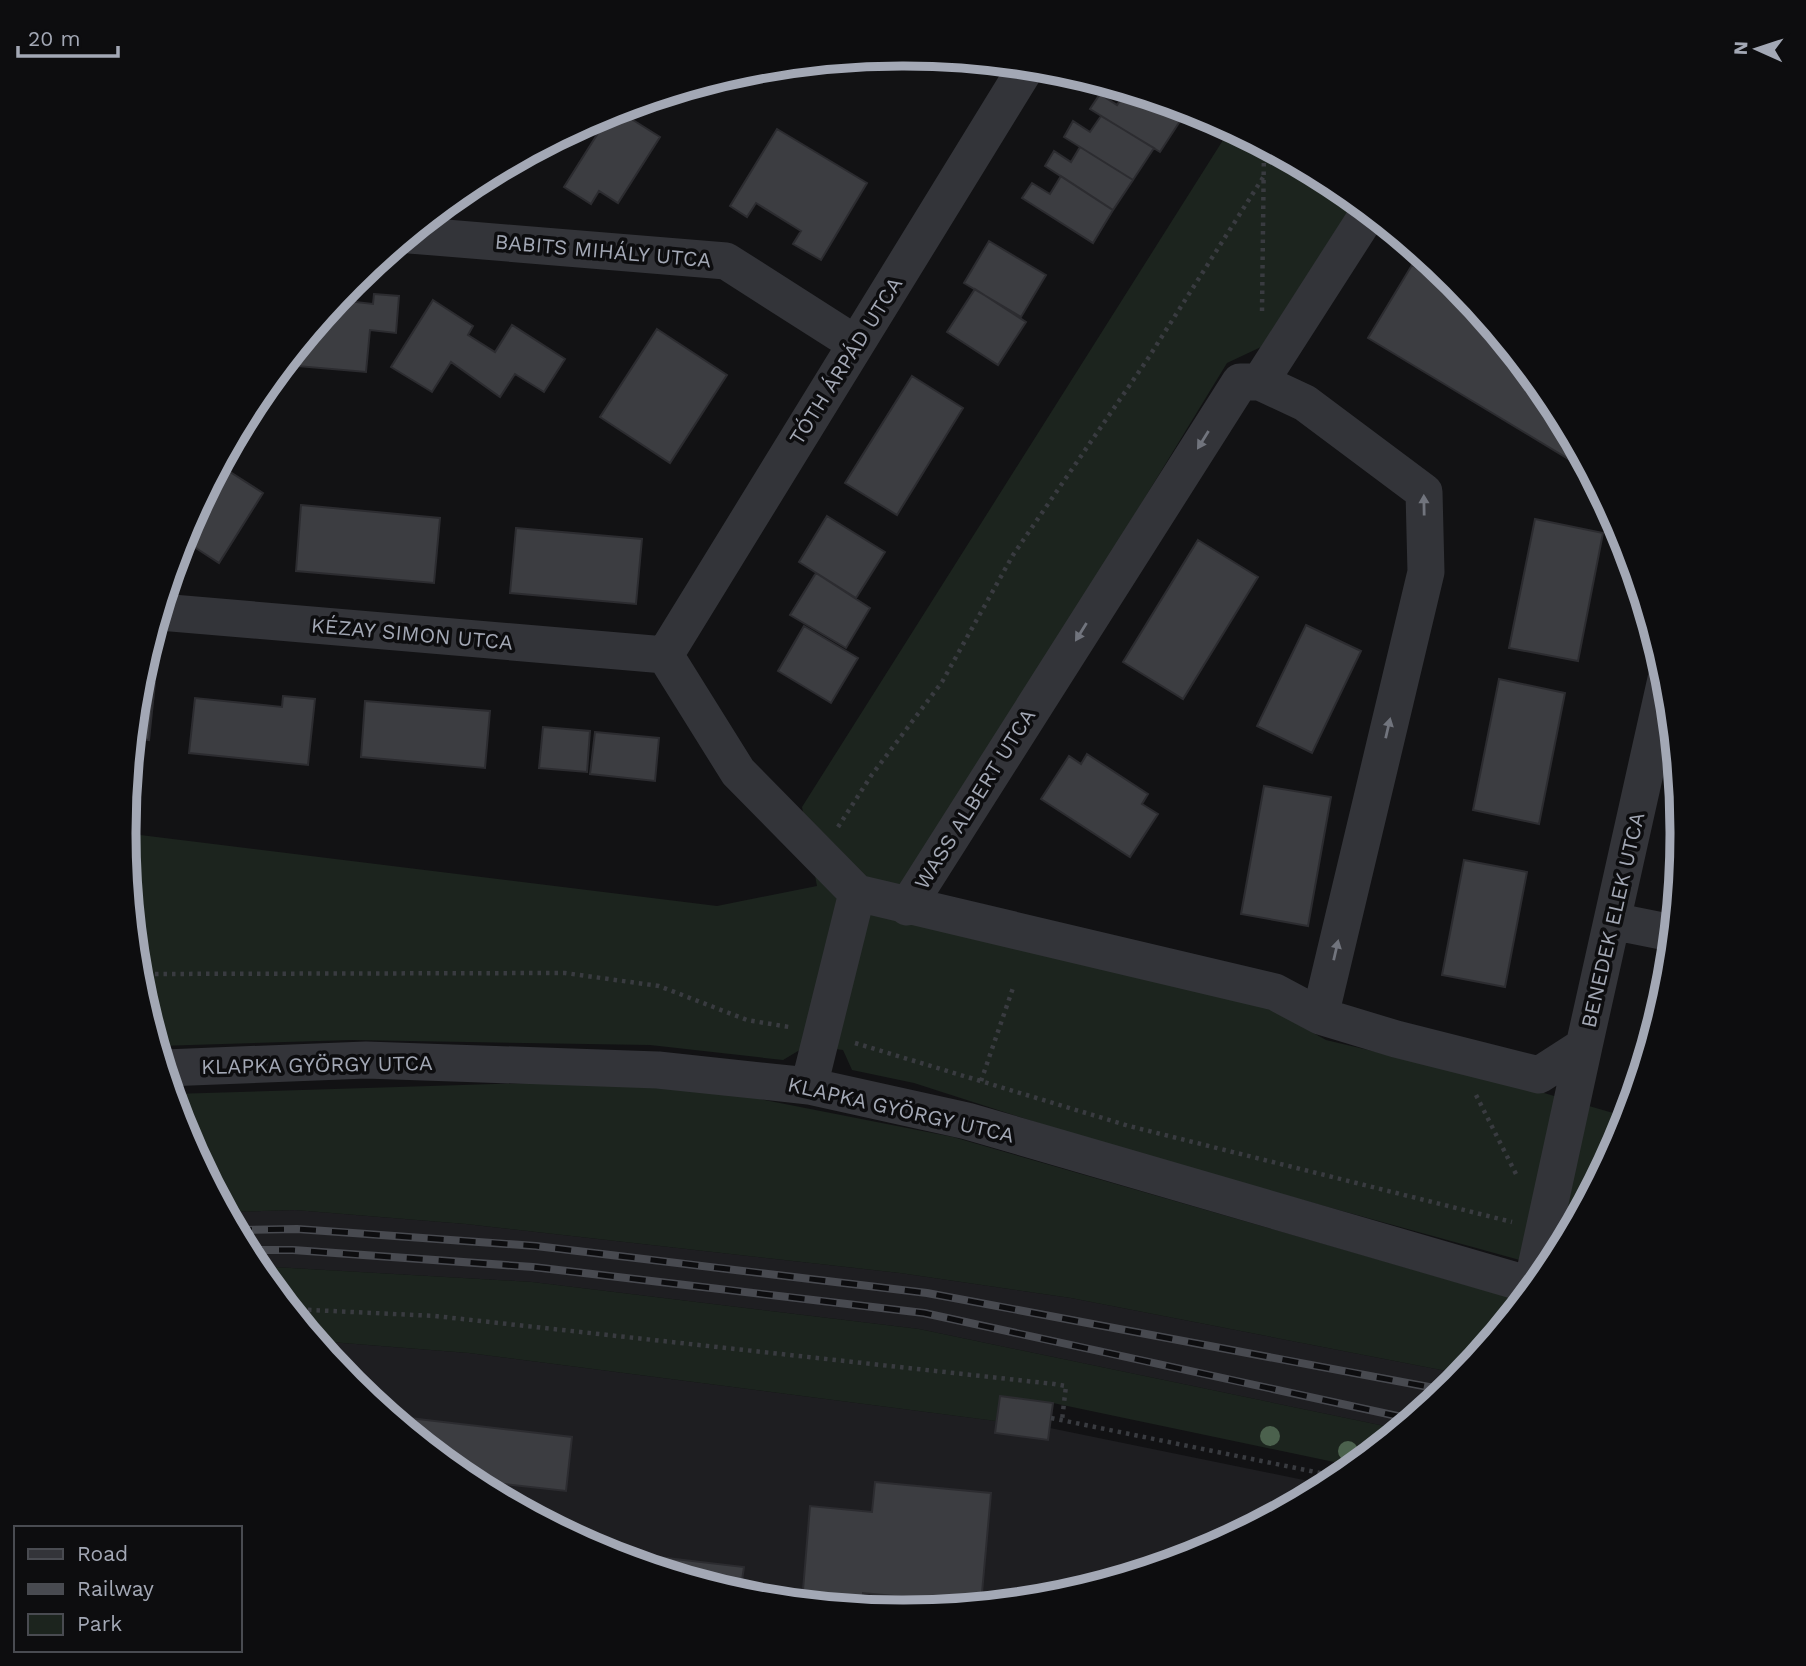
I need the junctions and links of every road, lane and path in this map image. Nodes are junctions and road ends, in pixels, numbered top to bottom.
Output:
1 (1021, 76) edge
2 (1264, 158) edge
3 (1264, 176) junction
4 (1363, 220) edge
5 (423, 236) edge
6 (1262, 318) dead end
7 (856, 344) junction
8 (1260, 382) junction
9 (169, 613) edge
10 (665, 655) junction
11 (1659, 709) edge
12 (820, 856) junction
13 (857, 893) junction
14 (907, 907) junction
15 (1612, 921) junction
16 (1663, 931) edge
17 (1014, 985) dead end
18 (1320, 1016) junction
19 (1396, 1039) joint
20 (1584, 1046) junction
21 (1454, 1054) junction
22 (174, 1068) edge
23 (809, 1086) junction
24 (967, 1121) junction
25 (1520, 1183) dead end
26 (1538, 1262) edge
27 (1524, 1282) edge
28 (304, 1310) edge
29 (1051, 1418) dead end
30 (1062, 1420) junction
31 (1323, 1474) edge

1 - 7 street, TÓTH ÁRPÁD UTCA
2 - 3 path
3 - 6 path
3 - 12 path
4 - 8 street
5 - 7 street, BABITS MIHÁLY UTCA
7 - 10 street, TÓTH ÁRPÁD UTCA
8 -> 14 street, WASS ALBERT UTCA
18 -> 8 street
9 - 10 street, KÉZAY SIMON UTCA
10 - 12 street
11 - 15 street, BENEDEK ELEK UTCA
12 - 13 street
13 - 14 street
13 - 23 street
14 - 18 street, WASS ALBERT UTCA
15 - 16 street
15 - 20 street, BENEDEK ELEK UTCA
17 - 24 path
18 - 19 street, WASS ALBERT UTCA
19 - 21 street, BENEDEK ELEK UTCA
20 - 21 street, BENEDEK ELEK UTCA
20 - 26 street
21 - 25 path
22 - 23 street, KLAPKA GYÖRGY UTCA
23 - 24 street, KLAPKA GYÖRGY UTCA
24 - 27 street, KLAPKA GYÖRGY UTCA
28 - 30 path
29 - 30 path
30 - 31 path

